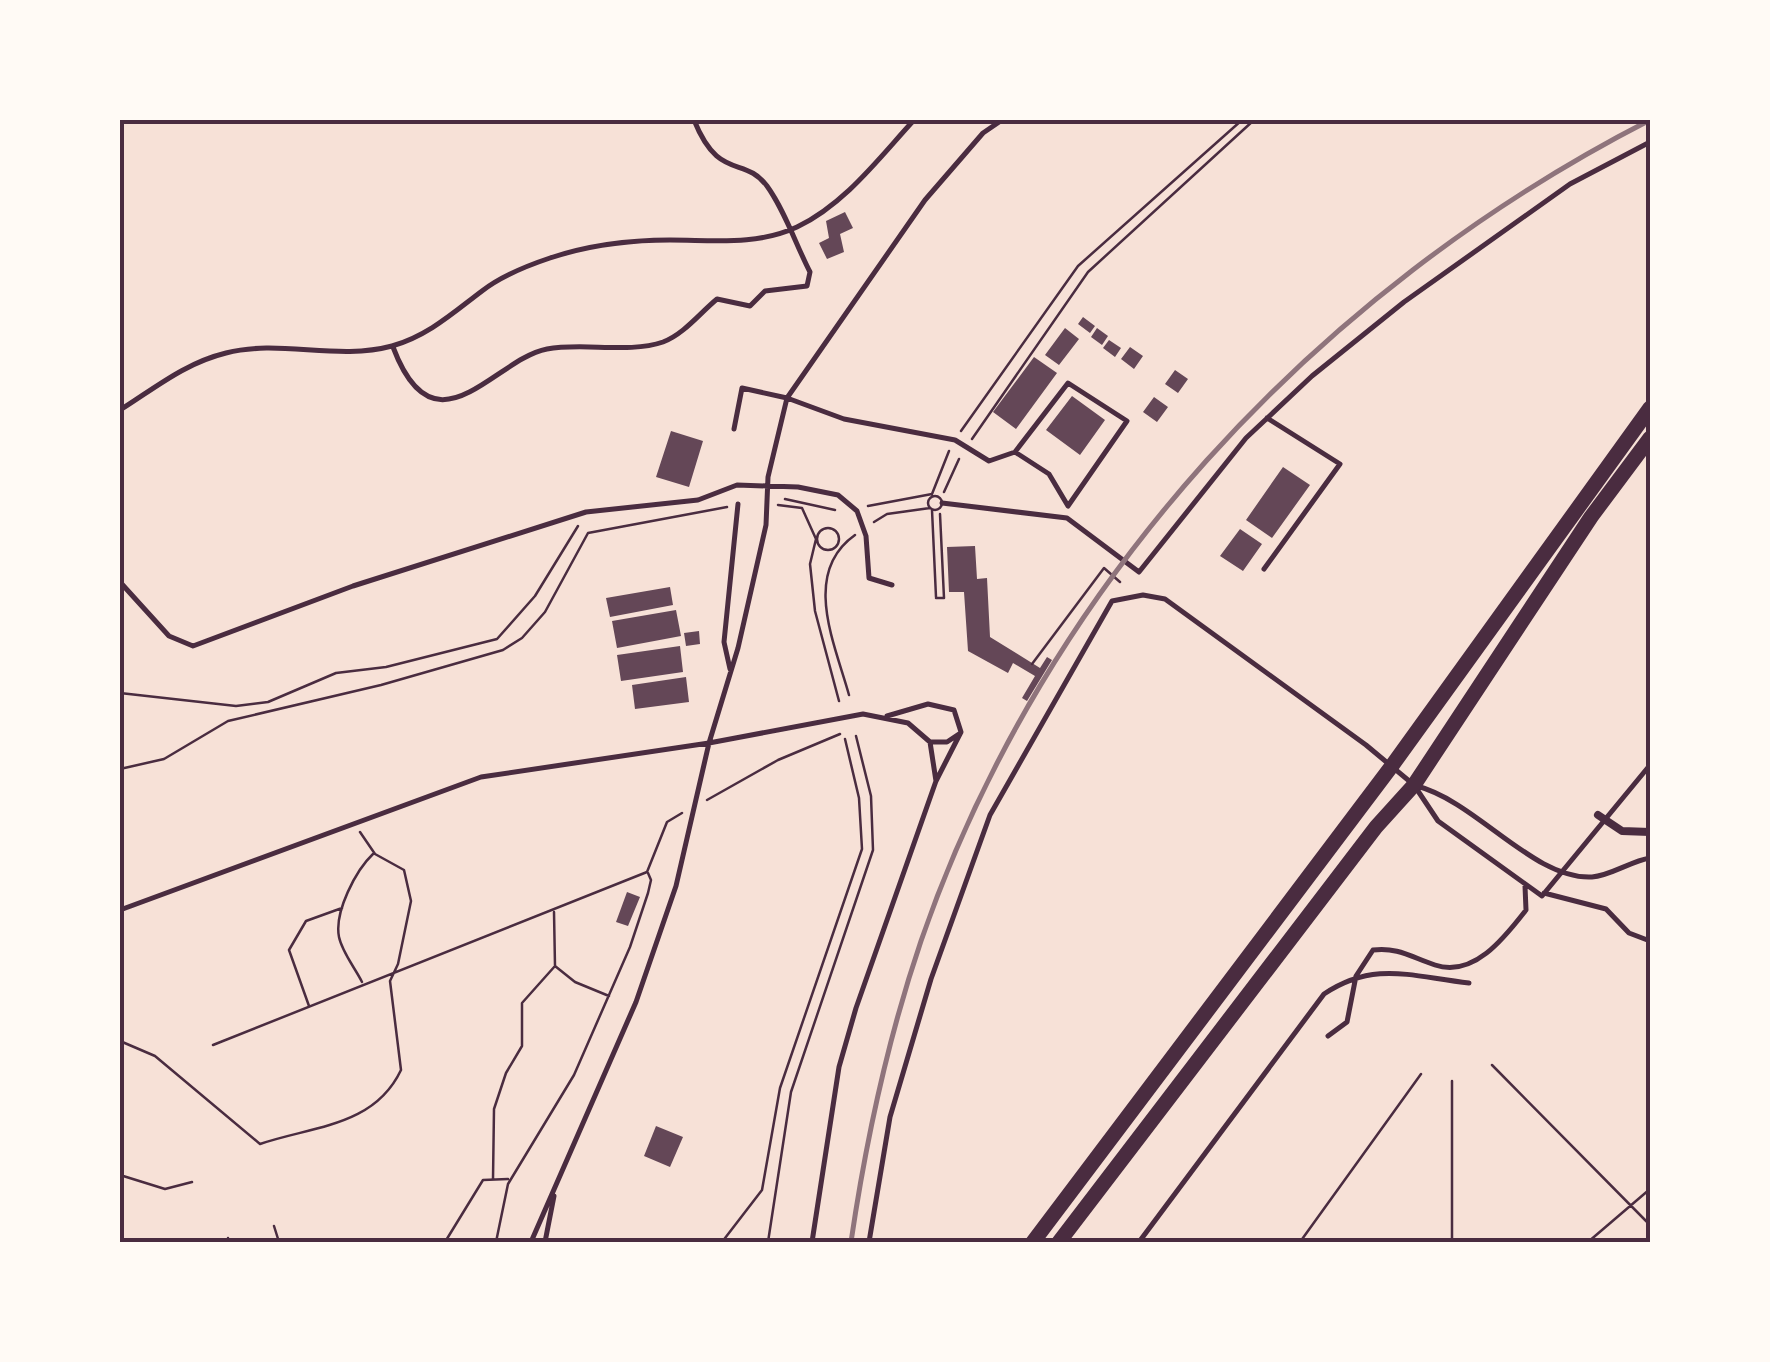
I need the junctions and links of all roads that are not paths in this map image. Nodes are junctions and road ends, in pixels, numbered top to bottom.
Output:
1 (694, 120) edge
2 (914, 120) edge
3 (1002, 120) edge
4 (1650, 142) edge
5 (788, 230) junction
6 (393, 346) junction
7 (786, 398) junction
8 (1650, 408) edge
9 (120, 410) edge
10 (1267, 418) junction
11 (734, 429) dead end
12 (1650, 438) edge
13 (1016, 452) junction
14 (940, 502) road end
15 (738, 504) road end
16 (1068, 506) junction
17 (1066, 518) junction
18 (1264, 570) dead end
19 (120, 582) edge
20 (892, 585) dead end
21 (731, 671) junction
22 (885, 717) junction
23 (962, 732) junction
24 (930, 742) junction
25 (709, 743) junction
26 (1650, 765) edge
27 (1391, 767) junction
28 (936, 781) junction
29 (1414, 785) junction
30 (1601, 817) junction
31 (1650, 832) edge
32 (1650, 858) edge
33 (1561, 874) junction
34 (1525, 884) junction
35 (1543, 895) junction
36 (120, 910) edge
37 (1650, 941) edge
38 (1356, 976) junction
39 (1468, 983) dead end
40 (1328, 1036) dead end
41 (555, 1189) junction
42 (531, 1242) edge
43 (544, 1242) edge
44 (812, 1242) edge
45 (869, 1242) edge
46 (1033, 1242) edge
47 (1059, 1242) edge
48 (1139, 1242) edge

1 - 5 lane
2 - 5 lane
3 - 7 lane
4 - 10 lane
5 - 6 lane
5 - 6 lane
6 - 9 lane
7 - 11 lane
7 - 13 lane
7 - 21 lane
8 - 27 main road
10 - 17 lane
10 - 18 lane
12 - 29 main road
13 - 16 lane
13 - 16 lane
14 - 17 lane
15 - 21 lane
16 - 17 lane
19 - 20 lane
21 - 25 lane
22 - 23 lane
22 - 24 lane
22 - 25 lane
23 - 24 lane
23 - 28 lane
24 - 28 lane
25 - 36 lane
25 - 41 lane
26 - 30 lane
27 - 29 lane
27 - 45 lane
27 - 46 main road
28 - 44 lane
29 - 33 lane
29 - 34 lane
29 - 47 main road
30 - 31 street
30 - 33 lane
32 - 33 lane
33 - 35 lane
34 - 35 lane
34 - 38 lane
35 - 37 lane
38 - 39 lane
38 - 40 lane
38 - 48 lane
41 - 42 lane
41 - 43 lane

